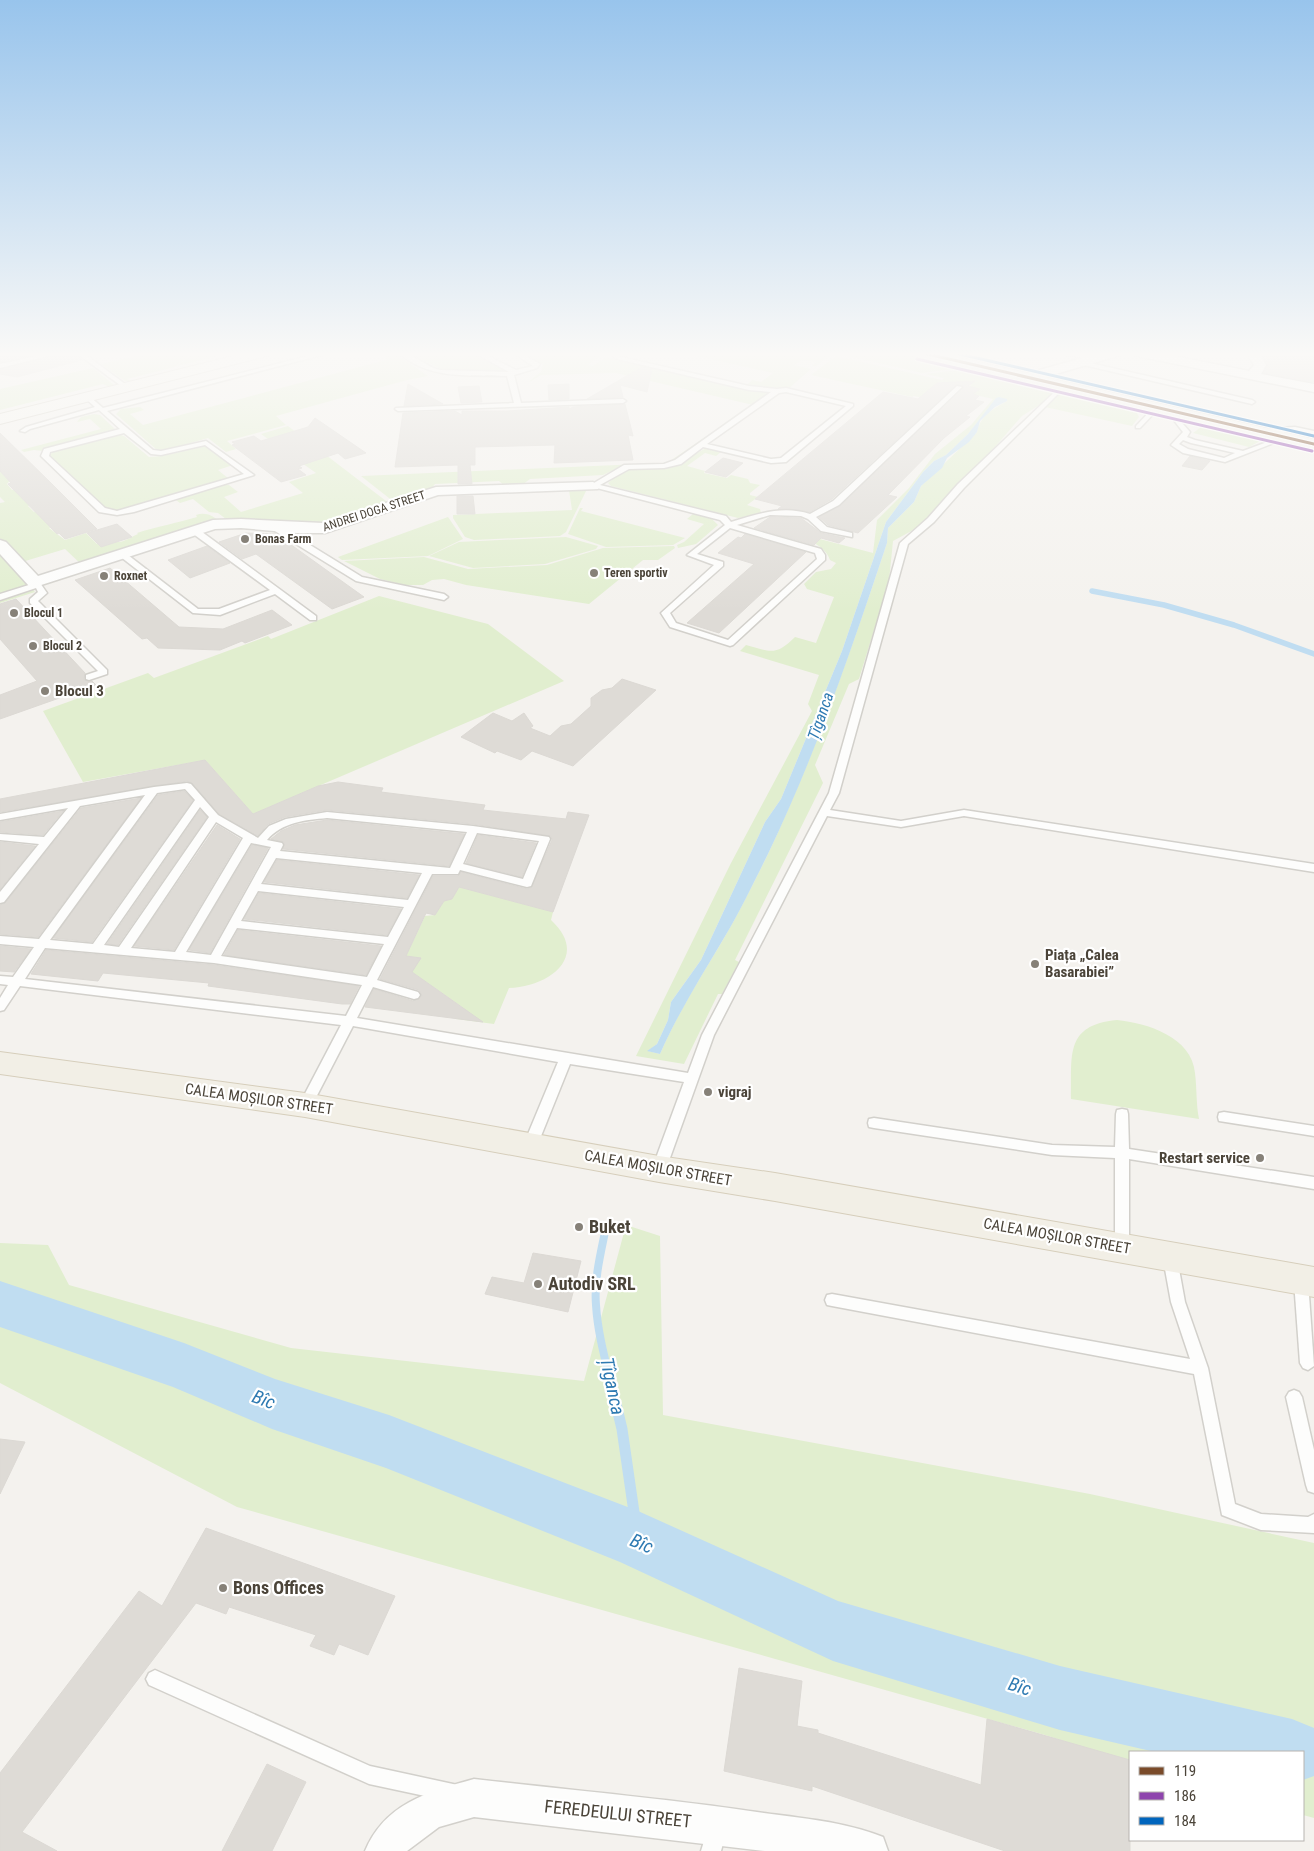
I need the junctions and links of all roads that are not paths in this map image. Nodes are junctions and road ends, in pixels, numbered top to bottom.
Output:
1 (94, 438) edge
2 (136, 438) edge
3 (710, 438) edge
4 (810, 438) edge
5 (905, 438) edge
6 (1009, 438) edge
7 (1275, 438) edge
8 (1300, 438) edge
9 (1180, 439) joint
10 (702, 444) junction
11 (1314, 444) edge
12 (1237, 456) junction
13 (594, 486) junction
14 (811, 517) junction
15 (728, 525) junction
16 (273, 526) junction
17 (195, 531) junction
18 (849, 535) dead end
19 (0, 545) edge
20 (121, 554) junction
21 (37, 584) junction
22 (276, 591) junction
23 (0, 597) edge
24 (444, 597) dead end
25 (313, 618) dead end
26 (89, 677) dead end
27 (154, 790) junction
28 (200, 800) junction
29 (77, 803) junction
30 (824, 812) junction
31 (0, 816) edge
32 (214, 817) junction
33 (473, 829) junction
34 (0, 837) edge
35 (249, 837) junction
36 (46, 841) junction
37 (260, 842) junction
38 (272, 854) junction
39 (457, 866) junction
40 (1314, 868) edge
41 (429, 870) junction
42 (254, 887) junction
43 (0, 899) edge
44 (411, 904) junction
45 (234, 924) junction
46 (0, 940) edge
47 (392, 941) junction
48 (42, 943) junction
49 (96, 948) junction
50 (123, 950) junction
51 (178, 956) junction
52 (214, 959) junction
53 (0, 980) edge
54 (16, 982) junction
55 (370, 982) junction
56 (414, 995) dead end
57 (0, 1007) edge
58 (349, 1021) junction
59 (566, 1059) junction
60 (0, 1063) edge
61 (693, 1078) junction
62 (305, 1105) junction
63 (1122, 1114) dead end
64 (1224, 1117) dead end
65 (874, 1123) dead end
66 (1314, 1131) edge
67 (530, 1146) junction
68 (1122, 1153) junction
69 (659, 1169) junction
70 (1314, 1183) edge
71 (1122, 1248) junction
72 (1169, 1256) junction
73 (1307, 1281) edge
74 (832, 1300) dead end
75 (1308, 1363) dead end
76 (1200, 1368) junction
77 (1294, 1398) dead end
78 (1314, 1485) edge
79 (1314, 1522) edge
80 (155, 1679) dead end
81 (474, 1798) junction
82 (715, 1838) edge
83 (384, 1851) edge
84 (869, 1851) edge

1 - 2 lane
3 - 10 lane
4 - 10 lane
5 - 14 lane
6 - 30 lane
7 - 12 lane
8 - 11 main road
9 - 12 lane
9 - 12 lane
10 - 13 lane
13 - 15 lane
13 - 16 street, ANDREI DOGA STREET
14 - 15 lane
14 - 18 lane
15 - 15 lane
16 - 17 street, ANDREI DOGA STREET
16 - 24 lane
17 - 20 street, ANDREI DOGA STREET
17 - 22 lane
19 - 21 street
20 - 21 street, ANDREI DOGA STREET
20 - 22 lane
21 - 23 lane
21 - 26 lane
22 - 25 lane
27 - 28 lane
27 - 29 lane
27 - 48 lane
28 - 32 lane
28 - 49 lane
29 - 31 lane
29 - 36 lane
30 - 40 lane
30 - 61 lane
32 - 35 lane
32 - 50 lane
33 - 37 lane
33 - 39 lane
33 - 39 lane
34 - 36 lane
35 - 37 lane
35 - 51 lane
36 - 43 lane
37 - 38 lane
38 - 41 lane
38 - 42 lane
39 - 41 lane
41 - 44 lane
42 - 44 lane
42 - 45 lane
44 - 47 lane
45 - 47 lane
45 - 52 lane
46 - 48 lane
47 - 55 lane
48 - 49 lane
48 - 54 lane
49 - 50 lane
50 - 51 lane
51 - 52 lane
52 - 55 lane
53 - 54 lane
54 - 57 lane
54 - 58 lane
55 - 56 lane
55 - 58 lane
58 - 59 lane
58 - 62 lane
59 - 61 lane
59 - 67 lane
60 - 62 main road, CALEA MOȘILOR STREET
61 - 69 lane
62 - 67 main road, CALEA MOȘILOR STREET
63 - 68 lane
64 - 66 lane
65 - 68 lane
67 - 69 main road, CALEA MOȘILOR STREET
68 - 70 lane
68 - 71 lane
69 - 71 main road, CALEA MOȘILOR STREET
71 - 72 main road, CALEA MOȘILOR STREET
72 - 73 main road, CALEA MOȘILOR STREET
72 - 76 lane
73 - 75 lane
74 - 76 lane
76 - 79 lane
77 - 78 lane
80 - 81 lane
81 - 82 street, FEREDEULUI STREET
81 - 83 street, FEREDEULUI STREET
82 - 84 street, FEREDEULUI STREET

